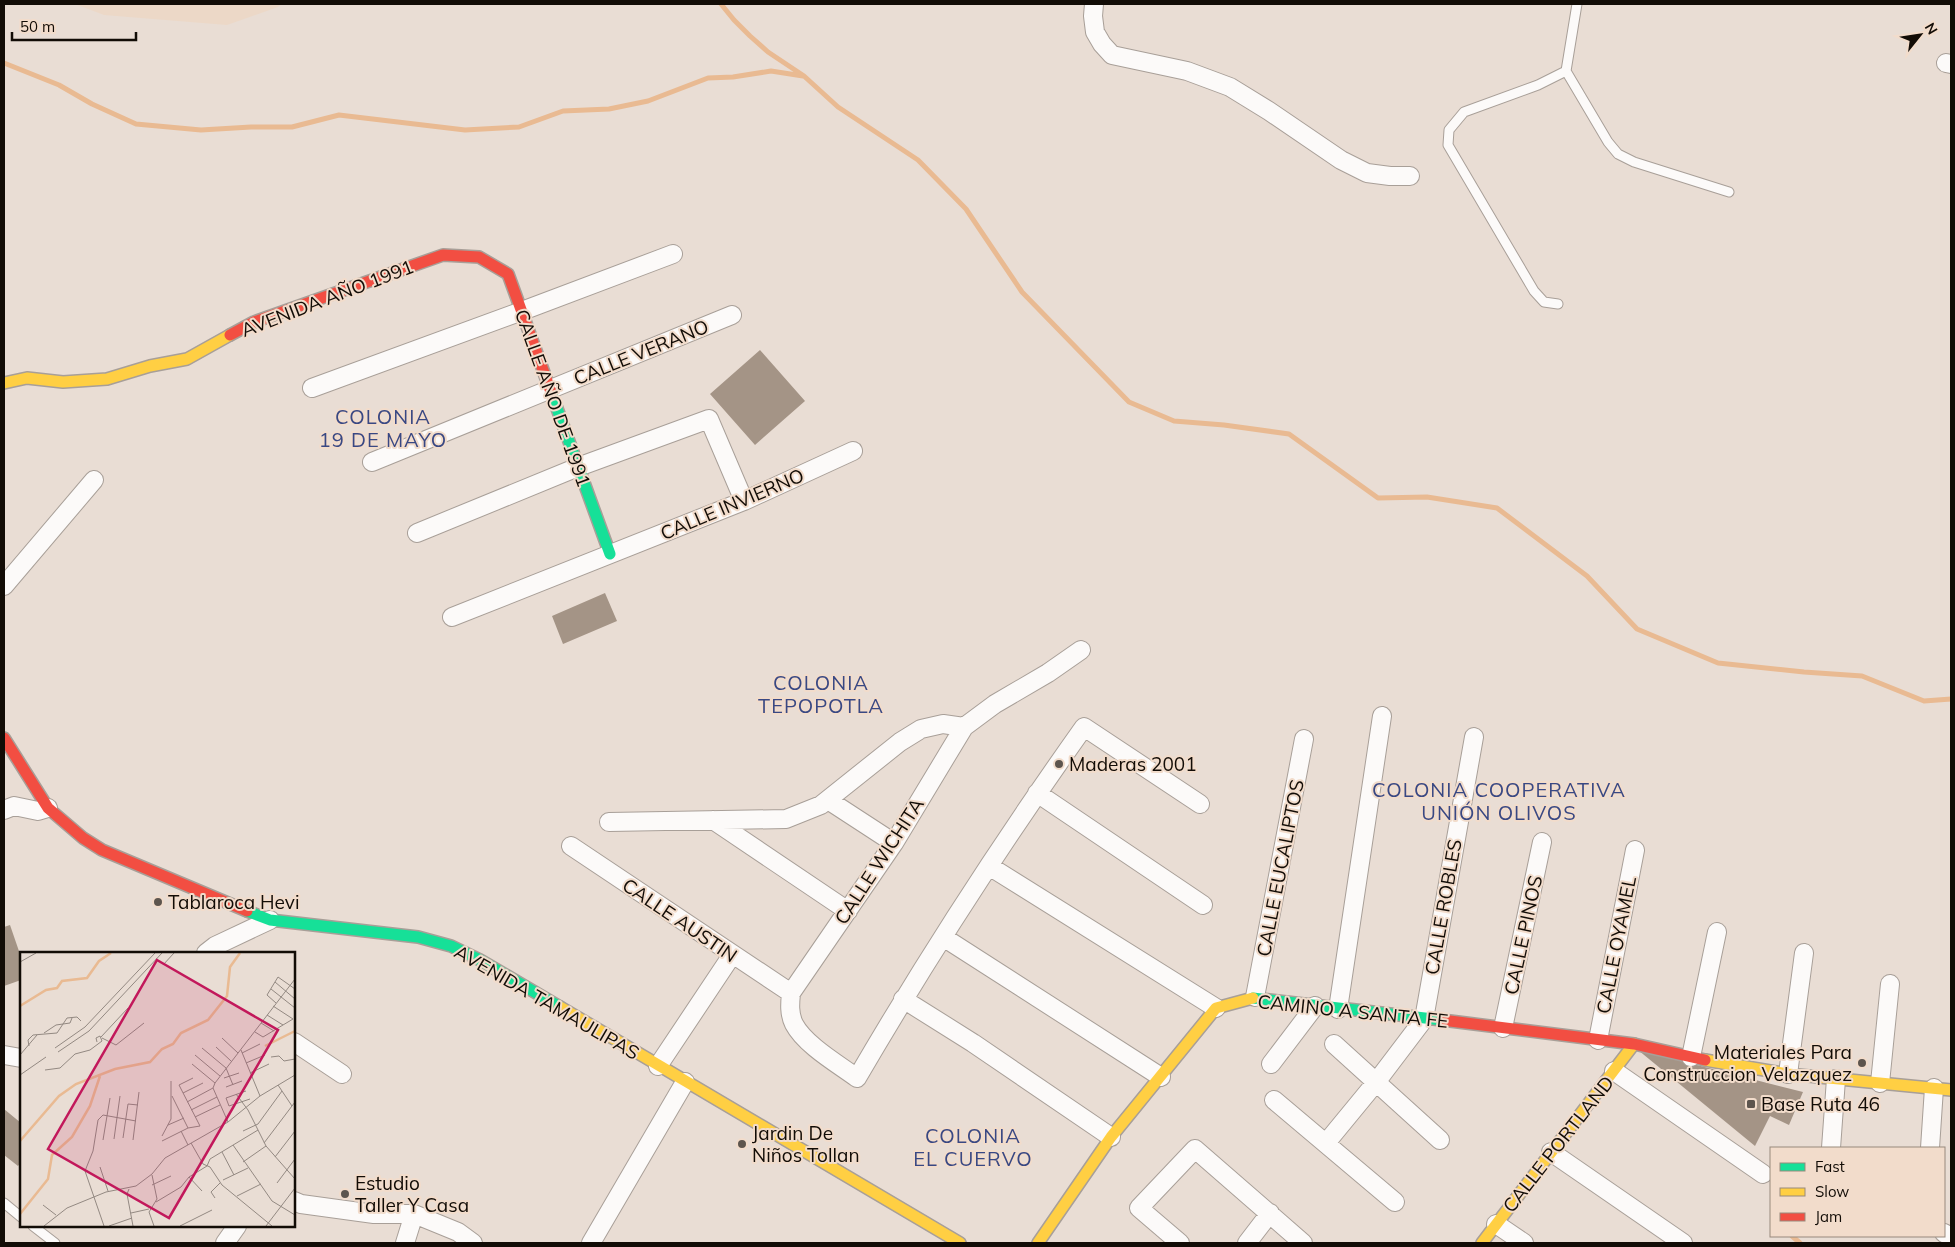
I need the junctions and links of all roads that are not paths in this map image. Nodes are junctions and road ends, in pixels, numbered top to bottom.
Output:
1 (1094, 4) edge
2 (1577, 4) edge
3 (1566, 71) junction
4 (1410, 176) dead end
5 (1729, 192) dead end
6 (673, 254) dead end
7 (479, 257) joint
8 (1558, 304) dead end
9 (522, 312) junction
10 (732, 315) dead end
11 (4, 383) edge
12 (312, 388) dead end
13 (550, 390) junction
14 (853, 451) dead end
15 (372, 462) dead end
16 (578, 467) junction
17 (94, 480) dead end
18 (744, 501) junction
19 (417, 533) dead end
20 (610, 554) junction
21 (4, 586) edge
22 (452, 617) dead end
23 (1081, 650) dead end
24 (1382, 716) dead end
25 (964, 727) junction
26 (1474, 737) dead end
27 (4, 738) edge
28 (1304, 738) dead end
29 (1037, 793) junction
30 (828, 800) junction
31 (1200, 804) dead end
32 (48, 808) junction
33 (4, 810) edge
34 (714, 820) junction
35 (609, 822) dead end
36 (894, 842) junction
37 (1542, 842) dead end
38 (571, 846) dead end
39 (1635, 850) dead end
40 (989, 866) junction
41 (1203, 905) dead end
42 (848, 911) junction
43 (270, 920) junction
44 (1718, 932) dead end
45 (943, 937) junction
46 (207, 952) edge
47 (1804, 953) dead end
48 (732, 955) junction
49 (1890, 984) dead end
50 (791, 993) junction
51 (1255, 997) junction
52 (903, 999) junction
53 (1315, 1006) junction
54 (1216, 1008) junction
55 (1338, 1009) junction
56 (1424, 1018) junction
57 (1503, 1028) junction
58 (1598, 1040) junction
59 (295, 1043) edge
60 (1334, 1044) dead end
61 (1634, 1044) junction
62 (4, 1055) edge
63 (1691, 1056) junction
64 (20, 1058) edge
65 (1271, 1064) dead end
66 (658, 1066) junction
67 (1614, 1071) junction
68 (342, 1074) dead end
69 (1788, 1074) junction
70 (1161, 1077) junction
71 (1836, 1079) junction
72 (685, 1082) junction
73 (1377, 1082) junction
74 (1880, 1083) junction
75 (1943, 1089) edge
76 (1274, 1100) dead end
77 (1111, 1137) junction
78 (1440, 1140) dead end
79 (1326, 1143) junction
80 (1831, 1147) edge
81 (1930, 1147) edge
82 (1552, 1152) junction
83 (1763, 1174) dead end
84 (295, 1201) edge
85 (1395, 1202) dead end
86 (4, 1203) edge
87 (1270, 1213) junction
88 (414, 1214) junction
89 (20, 1216) edge
90 (1496, 1224) junction
91 (34, 1227) edge
92 (236, 1227) edge
93 (55, 1243) edge
94 (226, 1243) edge
95 (405, 1243) edge
96 (473, 1243) edge
97 (591, 1243) edge
98 (960, 1243) edge
99 (1038, 1243) edge
100 (1180, 1243) edge
101 (1247, 1243) edge
102 (1303, 1243) edge
103 (1482, 1243) edge
104 (1524, 1243) edge
105 (1683, 1243) edge

1 - 4 street
2 - 3 lane
3 - 5 lane
3 - 8 lane
6 - 9 street
7 - 9 street, CALLE AÑO DE 1991
7 - 11 street, AVENIDA AÑO 1991
9 - 12 street
9 - 13 street, CALLE AÑO DE 1991
10 - 13 street, CALLE VERANO
13 - 15 street, CALLE VERANO
13 - 16 street, CALLE AÑO DE 1991
14 - 18 street, CALLE INVIERNO
16 - 18 street
16 - 19 street
16 - 20 street, CALLE AÑO DE 1991
17 - 21 street
18 - 20 street, CALLE INVIERNO
20 - 22 street, CALLE INVIERNO
23 - 25 street
24 - 55 street
25 - 30 street
25 - 36 street, CALLE WICHITA
26 - 56 street, CALLE ROBLES
27 - 32 street, AVENIDA TAMAULIPAS
28 - 51 street, CALLE EUCALIPTOS
29 - 31 street
29 - 40 street
29 - 41 street
30 - 34 street
30 - 36 street
32 - 33 street
32 - 43 street, AVENIDA TAMAULIPAS
34 - 35 street
34 - 42 street
36 - 42 street, CALLE WICHITA
37 - 57 street, CALLE PINOS
38 - 48 street, CALLE AUSTIN
39 - 58 street, CALLE OYAMEL
40 - 45 street
40 - 54 street
42 - 50 street, CALLE WICHITA
43 - 46 street
43 - 66 street, AVENIDA TAMAULIPAS
44 - 63 street
45 - 52 street
45 - 70 street
47 - 69 street
48 - 50 street, CALLE AUSTIN
48 - 66 street
49 - 74 street
50 - 52 street
51 - 53 street, CAMINO A SANTA FE
51 - 54 street, CAMINO A SANTA FE
52 - 77 street
53 - 55 street, CAMINO A SANTA FE
53 - 65 street
54 - 70 street
55 - 56 street, CAMINO A SANTA FE
56 - 57 street, CAMINO A SANTA FE
56 - 73 street
57 - 58 street, CAMINO A SANTA FE
58 - 61 street, CAMINO A SANTA FE
59 - 68 street
60 - 73 street
61 - 63 street, CAMINO A SANTA FE
61 - 67 street, CALLE PORTLAND
62 - 64 street
63 - 69 street, CAMINO A SANTA FE
66 - 72 street, AVENIDA TAMAULIPAS
67 - 82 street, CALLE PORTLAND
67 - 83 street
69 - 71 street, CAMINO A SANTA FE
70 - 77 street
71 - 74 street, CAMINO A SANTA FE
71 - 80 street
72 - 97 street
72 - 98 street, AVENIDA TAMAULIPAS
73 - 78 street
73 - 79 street
74 - 75 street, CAMINO A SANTA FE
75 - 81 street
76 - 79 street
77 - 99 street
79 - 85 street
82 - 90 street, CALLE PORTLAND
82 - 105 street
84 - 88 street
86 - 89 lane
87 - 100 street
87 - 101 street
87 - 102 street
88 - 95 street
88 - 96 street
90 - 103 street, CALLE PORTLAND
90 - 104 street
91 - 93 lane
92 - 94 street

